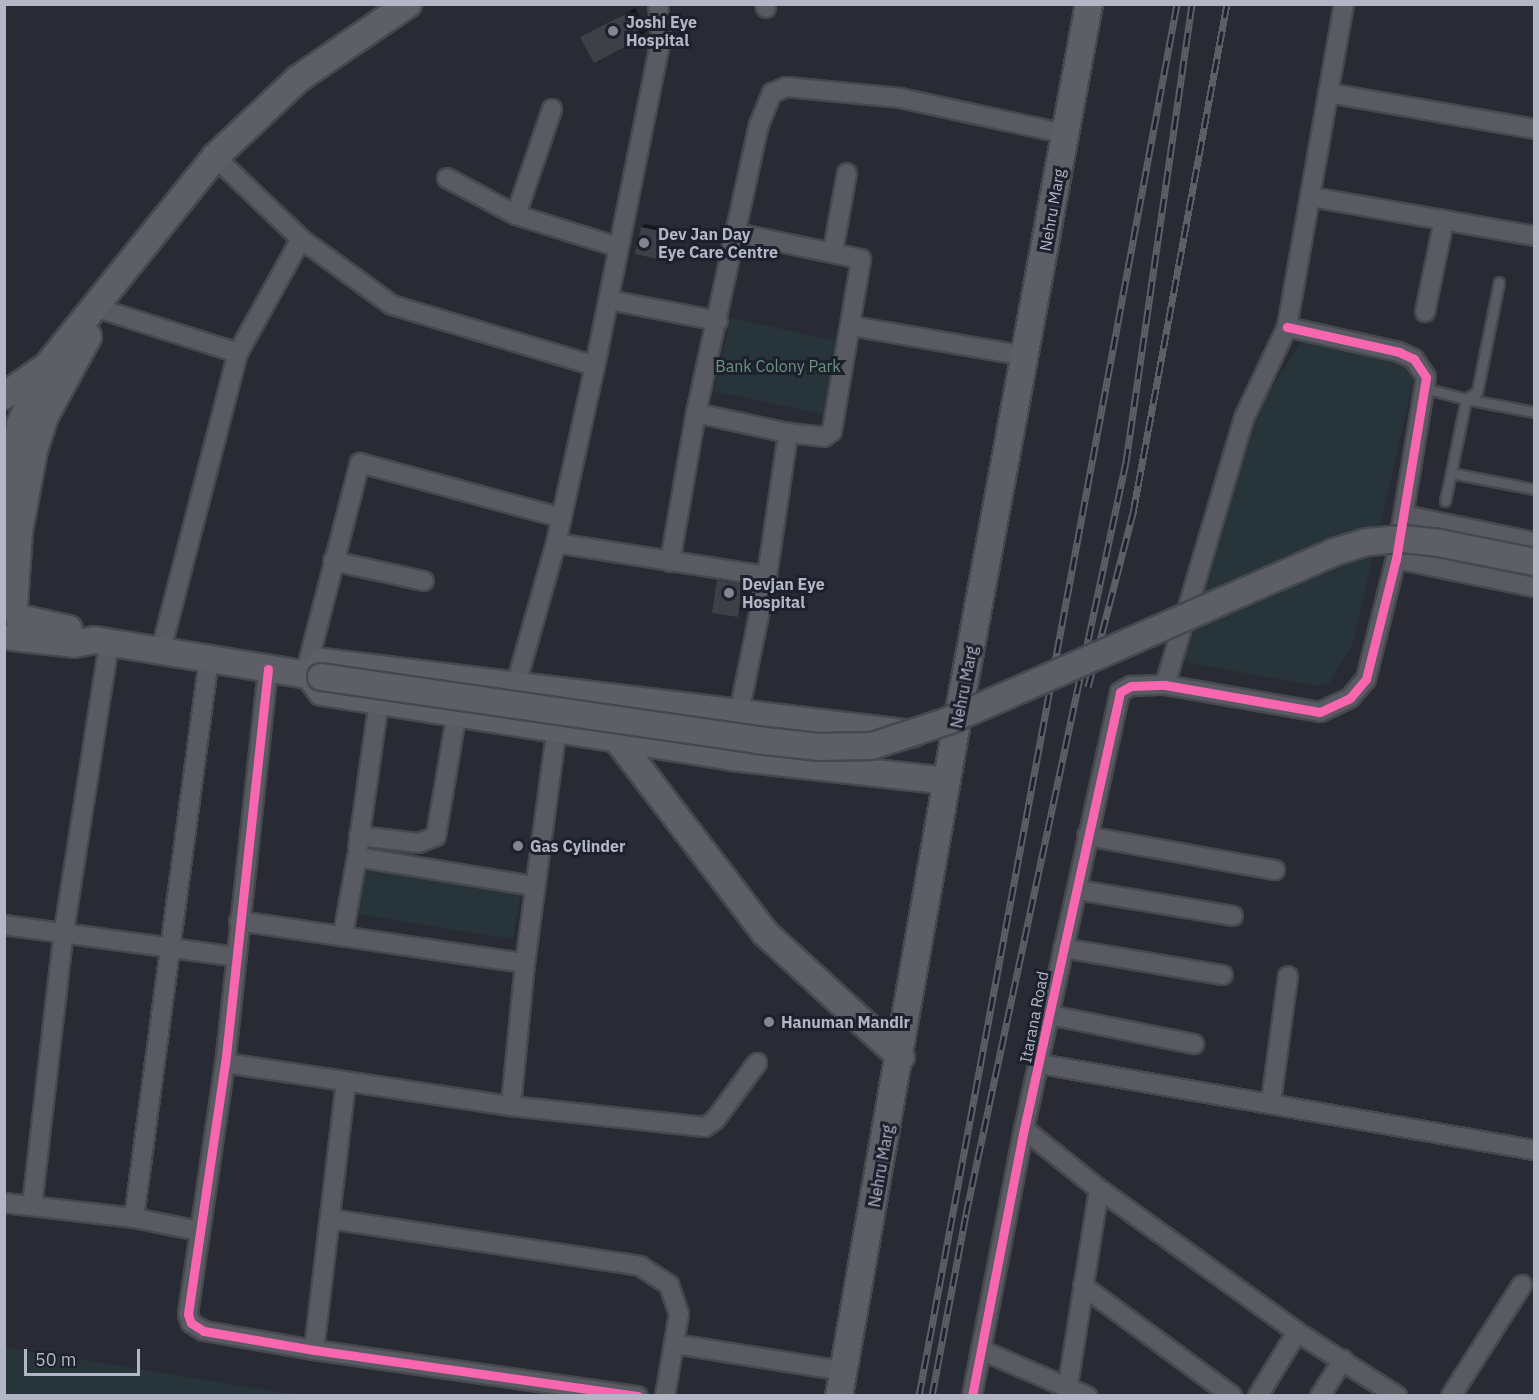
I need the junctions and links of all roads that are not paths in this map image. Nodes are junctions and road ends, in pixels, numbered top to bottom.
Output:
1 (408, 4) edge
2 (658, 4) edge
3 (1089, 4) edge
4 (1344, 4) edge
5 (1328, 93) junction
6 (552, 109) dead end
7 (1534, 129) edge
8 (1066, 134) junction
9 (215, 157) junction
10 (847, 173) dead end
11 (447, 178) dead end
12 (1311, 197) junction
13 (516, 215) junction
14 (1444, 220) junction
15 (737, 233) junction
16 (1534, 236) edge
17 (301, 239) junction
18 (618, 247) junction
19 (833, 251) junction
20 (1499, 282) dead end
21 (609, 300) junction
22 (103, 303) junction
23 (1425, 312) dead end
24 (718, 321) junction
25 (851, 326) junction
26 (1287, 327) junction
27 (238, 353) junction
28 (1026, 356) junction
29 (48, 364) junction
30 (595, 366) junction
31 (1427, 390) junction
32 (4, 396) edge
33 (1467, 399) junction
34 (1534, 412) edge
35 (696, 413) junction
36 (788, 433) junction
37 (15, 464) edge
38 (1451, 473) junction
39 (1534, 489) edge
40 (1446, 501) dead end
41 (1404, 516) junction
42 (562, 518) junction
43 (4, 528) edge
44 (1534, 542) edge
45 (556, 543) junction
46 (1396, 559) junction
47 (333, 561) junction
48 (670, 562) junction
49 (1534, 562) edge
50 (767, 576) junction
51 (424, 581) dead end
52 (1534, 587) edge
53 (9, 628) edge
54 (101, 641) junction
55 (161, 650) junction
56 (209, 659) junction
57 (268, 669) junction
58 (312, 676) junction
59 (1165, 685) junction
60 (515, 686) junction
61 (379, 701) junction
62 (457, 712) junction
63 (738, 716) junction
64 (507, 720) junction
65 (557, 727) junction
66 (616, 738) junction
67 (954, 739) junction
68 (730, 757) junction
69 (947, 781) junction
70 (359, 836) junction
71 (1087, 836) junction
72 (357, 857) junction
73 (1275, 870) dead end
74 (535, 886) junction
75 (1078, 890) junction
76 (1233, 916) dead end
77 (239, 921) junction
78 (4, 924) edge
79 (64, 931) junction
80 (343, 935) junction
81 (1063, 948) junction
82 (169, 950) junction
83 (237, 957) junction
84 (525, 963) junction
85 (1223, 975) dead end
86 (1288, 976) dead end
87 (1050, 1016) junction
88 (1194, 1044) dead end
89 (901, 1057) junction
90 (225, 1063) junction
91 (757, 1063) dead end
92 (1040, 1064) junction
93 (346, 1082) junction
94 (1271, 1102) junction
95 (511, 1106) junction
96 (1024, 1129) junction
97 (1534, 1150) edge
98 (1099, 1189) junction
99 (4, 1203) edge
100 (32, 1206) junction
101 (134, 1218) junction
102 (330, 1219) junction
103 (199, 1231) junction
104 (1522, 1285) dead end
105 (1083, 1286) junction
106 (1297, 1332) junction
107 (675, 1344) junction
108 (314, 1350) junction
109 (981, 1350) junction
110 (1343, 1360) junction
111 (1068, 1385) junction
112 (842, 1387) edge
113 (638, 1395) edge
114 (665, 1395) edge
115 (972, 1395) edge
116 (1088, 1395) edge
117 (1232, 1395) edge
118 (1258, 1395) edge
119 (1320, 1395) edge
120 (1397, 1395) edge
121 (1451, 1395) edge

1 - 9 street
2 - 18 street
3 - 8 street, Nehru Marg
4 - 5 street
5 - 7 street
5 - 12 street
6 - 13 street
8 - 15 street
8 - 28 street, Nehru Marg
9 - 17 street
9 - 22 street
10 - 19 street
11 - 13 street
12 - 14 street
12 - 26 street
13 - 18 street
14 - 16 street
14 - 23 street
15 - 19 street
15 - 24 street
17 - 27 street
17 - 30 street
18 - 21 street
19 - 25 street
20 - 33 lane
21 - 24 street
21 - 30 street
22 - 27 street
22 - 29 street
22 - 37 street
24 - 35 street
25 - 28 street
25 - 36 street
26 - 31 street
26 - 59 street
27 - 55 street
28 - 67 street, Nehru Marg
29 - 32 street
29 - 37 street
30 - 42 street
31 - 33 lane
31 - 41 street
33 - 34 lane
33 - 38 lane
35 - 36 street
35 - 48 street
36 - 50 street
37 - 43 street
37 - 53 street
38 - 39 lane
38 - 40 lane
41 - 44 street
41 - 46 street
42 - 45 street
42 - 47 street
45 - 48 street
45 - 60 street
46 - 52 street
46 - 59 street
47 - 51 street
47 - 58 street
48 - 50 street
49 - 58 street, bridge
50 - 63 street
53 - 54 street
54 - 55 street
54 - 79 street
55 - 56 street
56 - 57 street
56 - 82 street
57 - 58 street
57 - 77 street
58 - 60 street
58 - 61 street
59 - 71 street, Itarana Road
60 - 63 street
60 - 64 street
61 - 62 street
61 - 70 street
62 - 64 street
62 - 70 street
63 - 67 street
63 - 68 street
64 - 65 street
65 - 66 street
65 - 74 street
66 - 68 street
66 - 89 street
67 - 69 street, Nehru Marg
68 - 69 street
69 - 89 street, Nehru Marg
70 - 72 street
71 - 73 street
71 - 75 street, Itarana Road
72 - 74 street
72 - 80 street
74 - 84 street
75 - 76 street
75 - 81 street, Itarana Road
77 - 80 street
77 - 83 street
78 - 79 street
79 - 82 street
79 - 100 street
80 - 84 street
81 - 85 street
81 - 87 street, Itarana Road
82 - 83 street
82 - 101 street
83 - 90 street
84 - 95 street
86 - 94 street
87 - 88 street
87 - 92 street, Itarana Road
89 - 112 street, Nehru Marg
90 - 93 street
90 - 103 street
91 - 95 street
92 - 94 street
92 - 96 street, Itarana Road
93 - 95 street
93 - 102 street
94 - 97 street
96 - 98 street
96 - 109 street, Itarana Road
98 - 105 street
98 - 106 street
99 - 100 street
100 - 101 street
101 - 103 street
102 - 107 street
102 - 108 street
103 - 108 street
104 - 121 street
105 - 111 street
105 - 117 street
106 - 110 street
106 - 118 street
107 - 112 street
107 - 114 street
108 - 113 street
109 - 111 street
109 - 115 street, Itarana Road
110 - 119 street
110 - 120 street
111 - 116 street

